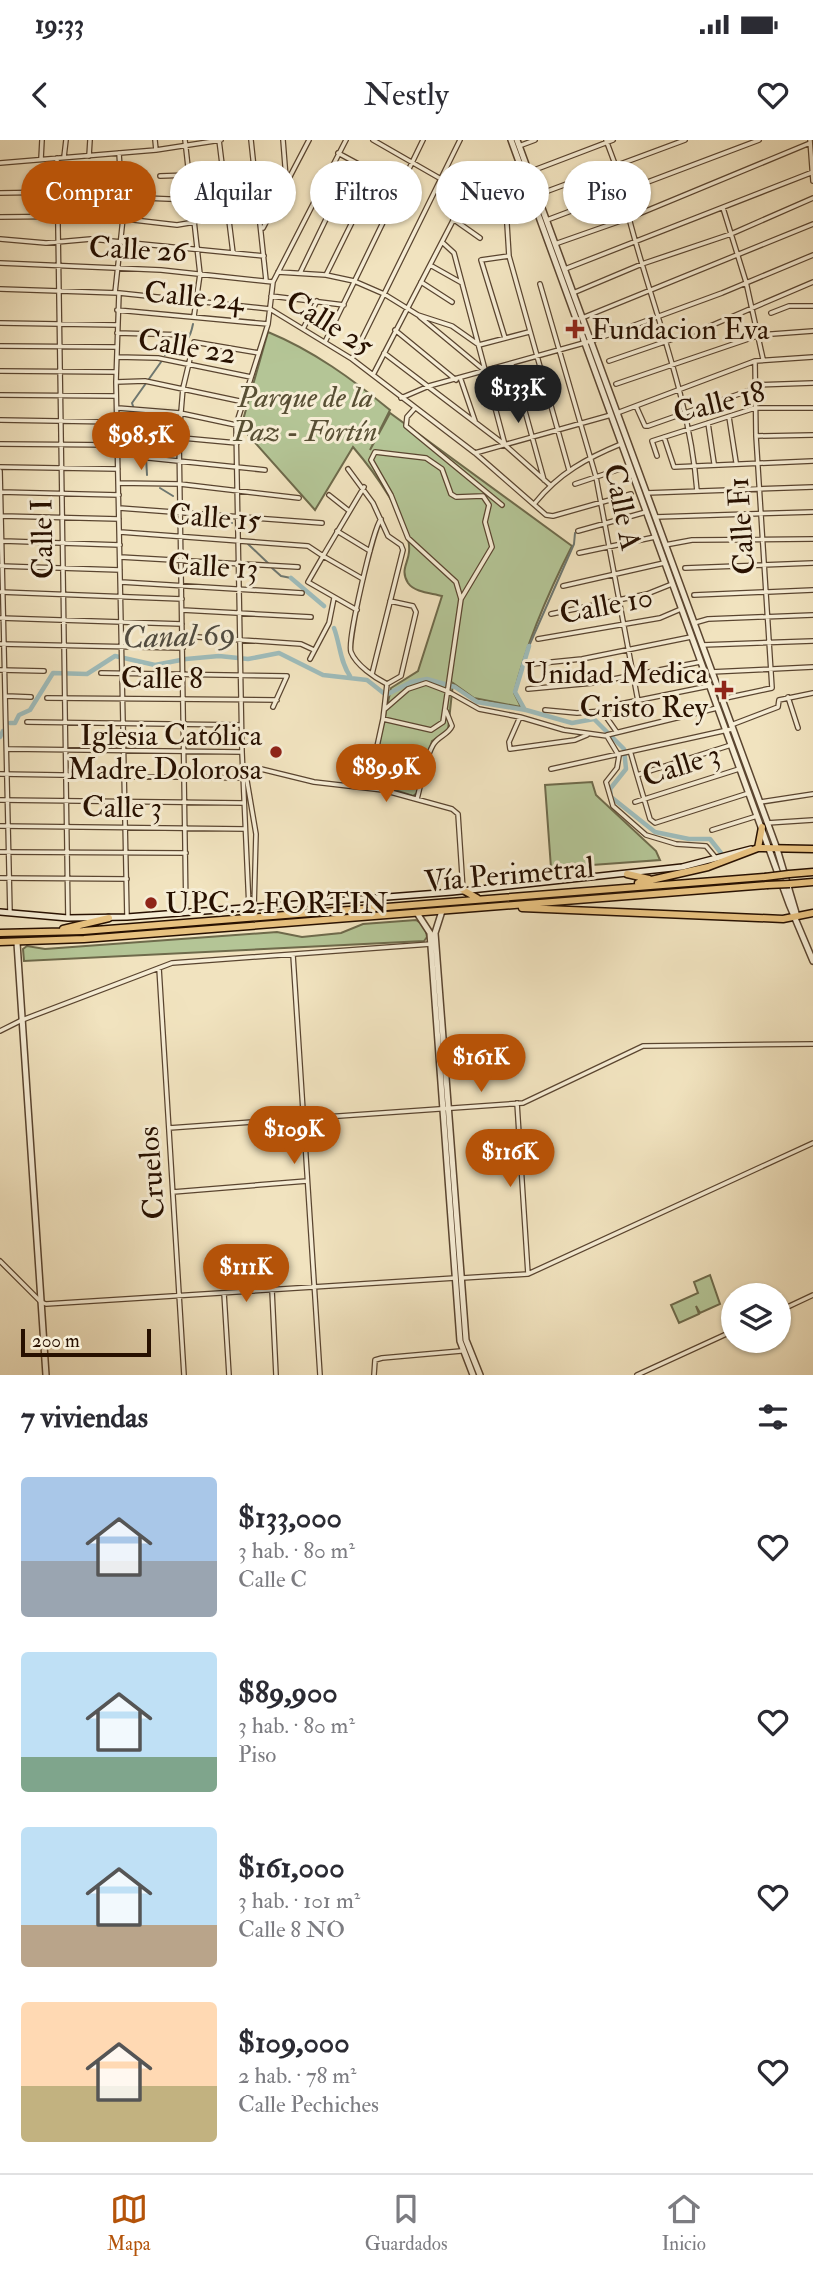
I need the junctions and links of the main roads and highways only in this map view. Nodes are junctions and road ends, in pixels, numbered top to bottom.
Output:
1 (764, 825) road end
2 (758, 848) junction
3 (813, 849) edge
4 (813, 872) edge
5 (626, 874) road end
6 (650, 880) junction
7 (813, 882) edge
8 (664, 884) junction
9 (619, 888) junction
10 (463, 890) road end
11 (479, 899) junction
12 (496, 907) junction
13 (813, 913) edge
14 (109, 918) road end
15 (51, 932) junction
16 (0, 933) edge
17 (0, 942) edge

1 - 2 highway
2 - 3 highway
2 - 6 highway
4 - 8 highway, Vía Perimetral, bridge
5 - 6 highway
6 - 8 highway
6 - 9 highway
7 - 12 highway, Vía Perimetral, bridge
8 - 9 highway, Vía Perimetral
9 - 11 highway, Vía Perimetral
10 - 11 highway
11 - 15 highway, Vía Perimetral
12 - 13 highway
12 - 17 highway, Vía Perimetral
14 - 15 highway
15 - 16 highway, Vía Perimetral

